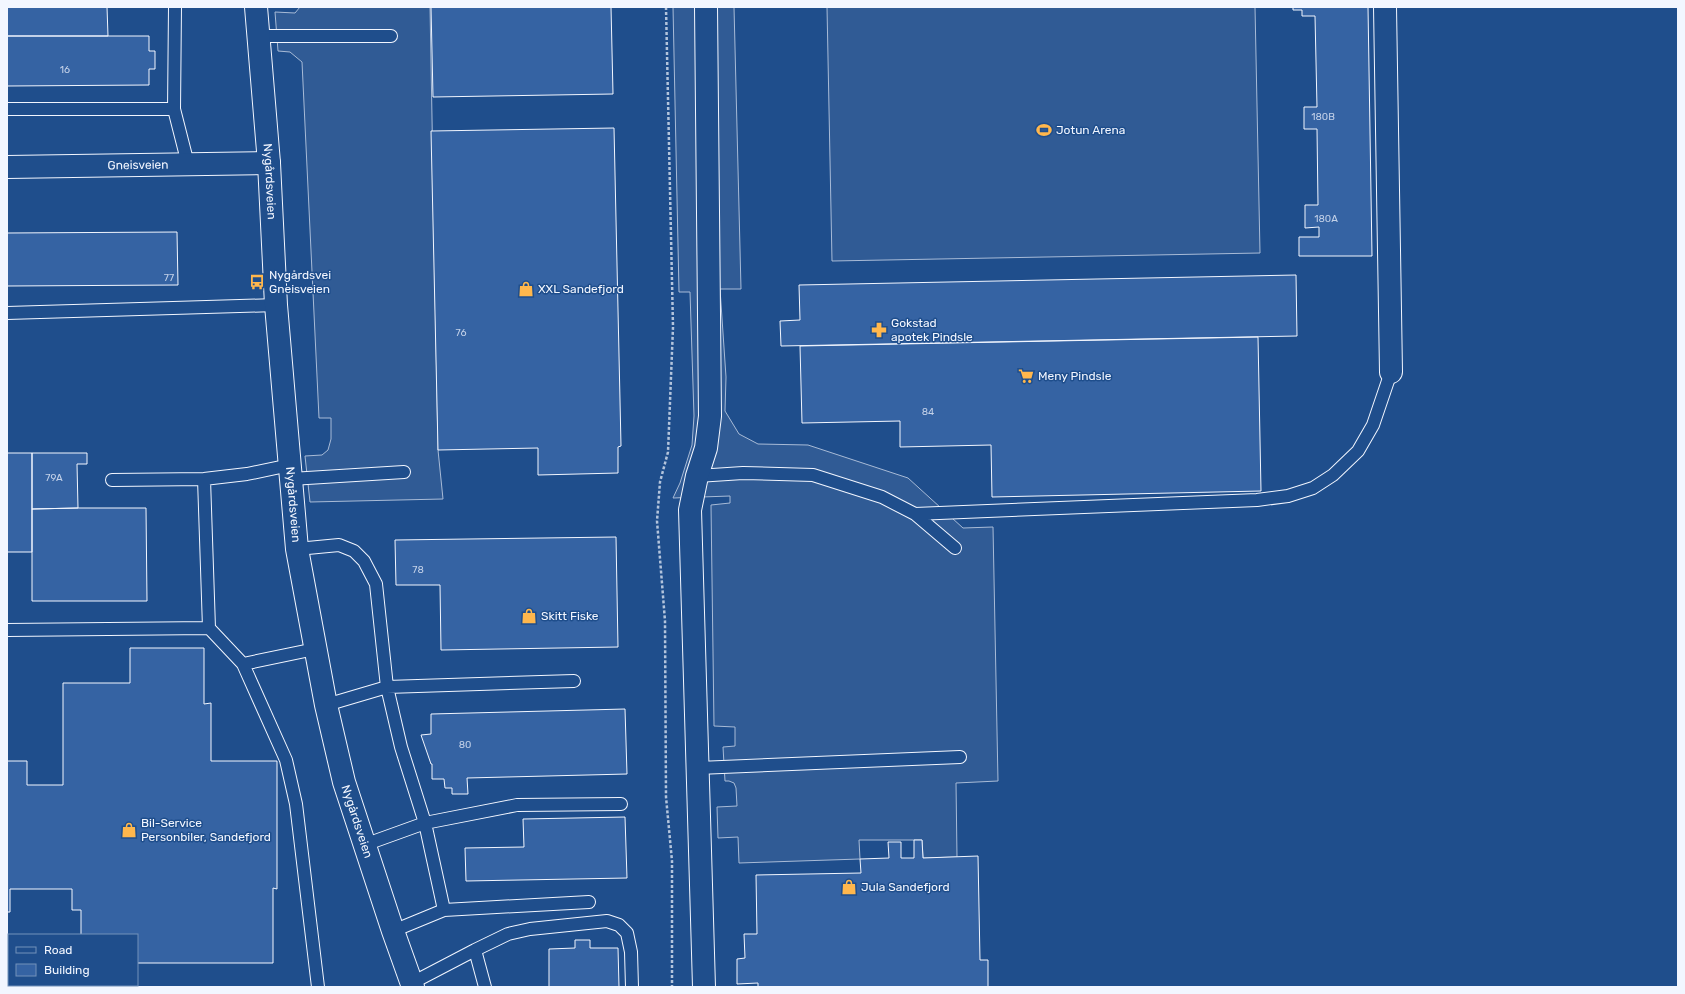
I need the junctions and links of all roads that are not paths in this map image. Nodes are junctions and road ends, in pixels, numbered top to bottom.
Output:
1 (175, 7) edge
2 (256, 7) edge
3 (706, 7) edge
4 (1385, 7) edge
5 (259, 36) junction
6 (391, 36) dead end
7 (174, 108) junction
8 (7, 109) edge
9 (269, 162) junction
10 (188, 164) junction
11 (7, 167) edge
12 (276, 305) junction
13 (7, 313) edge
14 (1391, 372) joint
15 (291, 472) junction
16 (404, 472) dead end
17 (697, 476) junction
18 (204, 479) junction
19 (112, 480) dead end
20 (916, 514) junction
21 (955, 548) dead end
22 (297, 549) junction
23 (209, 628) junction
24 (7, 630) edge
25 (315, 649) junction
26 (243, 664) junction
27 (574, 681) dead end
28 (387, 687) junction
29 (326, 705) junction
30 (960, 757) dead end
31 (698, 768) junction
32 (620, 804) dead end
33 (425, 823) junction
34 (364, 845) junction
35 (590, 902) dead end
36 (444, 910) junction
37 (393, 931) junction
38 (475, 950) junction
39 (409, 986) edge
40 (318, 987) edge
41 (485, 987) edge
42 (632, 987) edge
43 (704, 987) edge

1 - 7 lane
2 - 5 street, Nygårdsveien
3 - 17 street
4 - 14 street
5 - 6 lane
5 - 9 street, Nygårdsveien
7 - 8 lane
7 - 10 lane
9 - 10 street, Gneisveien
9 - 12 street, Nygårdsveien
10 - 11 street, Gneisveien
12 - 13 lane
12 - 15 street, Nygårdsveien
14 - 20 lane
15 - 16 lane
15 - 18 lane
15 - 22 street, Nygårdsveien
17 - 20 lane
17 - 31 street
18 - 19 lane
18 - 23 lane
20 - 21 lane
22 - 25 street, Nygårdsveien
22 - 28 lane
23 - 24 lane
23 - 26 lane
25 - 26 lane
25 - 29 street, Nygårdsveien
26 - 40 lane
27 - 28 lane
28 - 29 lane
28 - 33 lane
29 - 34 street, Nygårdsveien
30 - 31 lane
31 - 43 street
32 - 33 lane
33 - 34 lane
33 - 36 lane
34 - 37 street, Nygårdsveien
35 - 36 lane
36 - 37 lane
37 - 39 street, Nygårdsveien
38 - 39 lane
38 - 41 lane
38 - 42 lane

